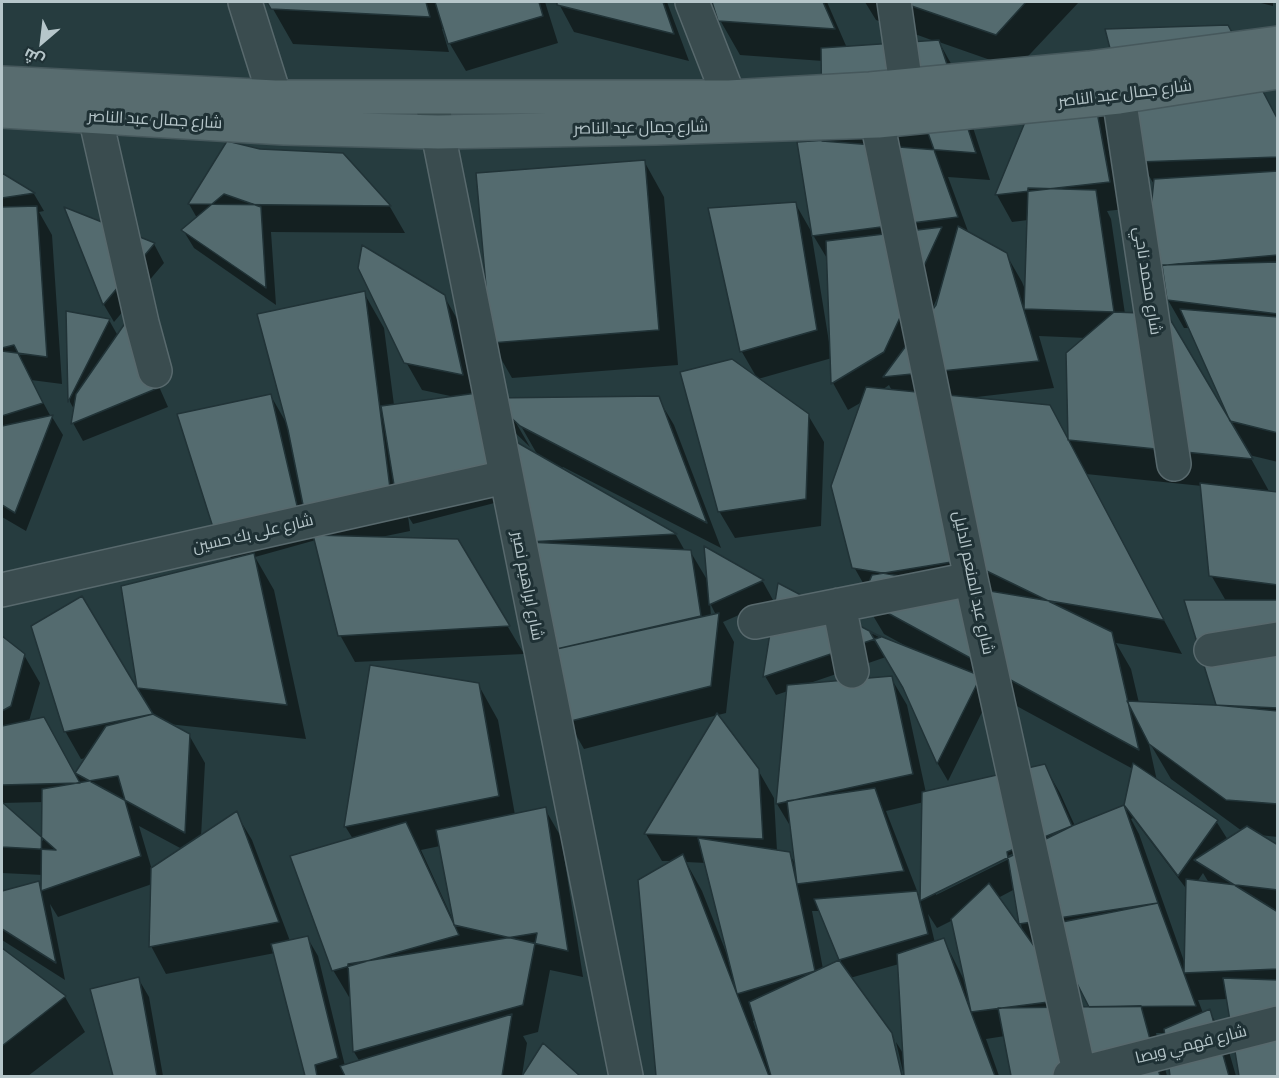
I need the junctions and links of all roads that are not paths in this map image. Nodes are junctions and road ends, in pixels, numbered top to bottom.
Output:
1 (245, 2) edge
2 (692, 2) edge
3 (894, 2) edge
4 (1278, 43) edge
5 (1278, 72) edge
6 (2, 83) edge
7 (906, 85) junction
8 (870, 89) junction
9 (430, 96) junction
10 (729, 97) junction
11 (1119, 97) junction
12 (2, 111) edge
13 (279, 112) junction
14 (95, 116) junction
15 (878, 121) junction
16 (438, 132) junction
17 (155, 371) dead end
18 (1174, 464) dead end
19 (505, 477) junction
20 (971, 579) junction
21 (2, 590) edge
22 (839, 605) junction
23 (755, 622) dead end
24 (1278, 639) edge
25 (1211, 650) dead end
26 (852, 671) dead end
27 (1278, 1023) edge
28 (1077, 1076) edge
29 (626, 1077) edge

1 - 13 street
2 - 10 street
3 - 7 street
4 - 7 main road, شارع جمال عبد الناصر
5 - 11 main road, شارع جمال عبد الناصر
6 - 13 main road, شارع جمال عبد الناصر
7 - 8 main road, شارع جمال عبد الناصر
8 - 10 main road, شارع جمال عبد الناصر
8 - 15 street, شارع عبد المنعم الدليل
9 - 10 main road, شارع جمال عبد الناصر
9 - 13 main road, شارع جمال عبد الناصر
9 - 16 street, شارع ابراهيم نصير
11 - 15 main road, شارع جمال عبد الناصر
11 - 18 street, شارع محمد ناجي
12 - 14 main road, شارع جمال عبد الناصر
13 - 14 main road, شارع جمال عبد الناصر
13 - 16 main road, شارع جمال عبد الناصر
14 - 17 street
15 - 16 main road, شارع جمال عبد الناصر
15 - 20 street, شارع عبد المنعم الدليل
16 - 19 street, شارع ابراهيم نصير
19 - 21 street, شارع على بك حسين
19 - 29 street, شارع ابراهيم نصير
20 - 22 street
20 - 28 street, شارع عبد المنعم الدليل
22 - 23 street
22 - 26 street
24 - 25 street
27 - 28 street, شارع فهمي ويصا

